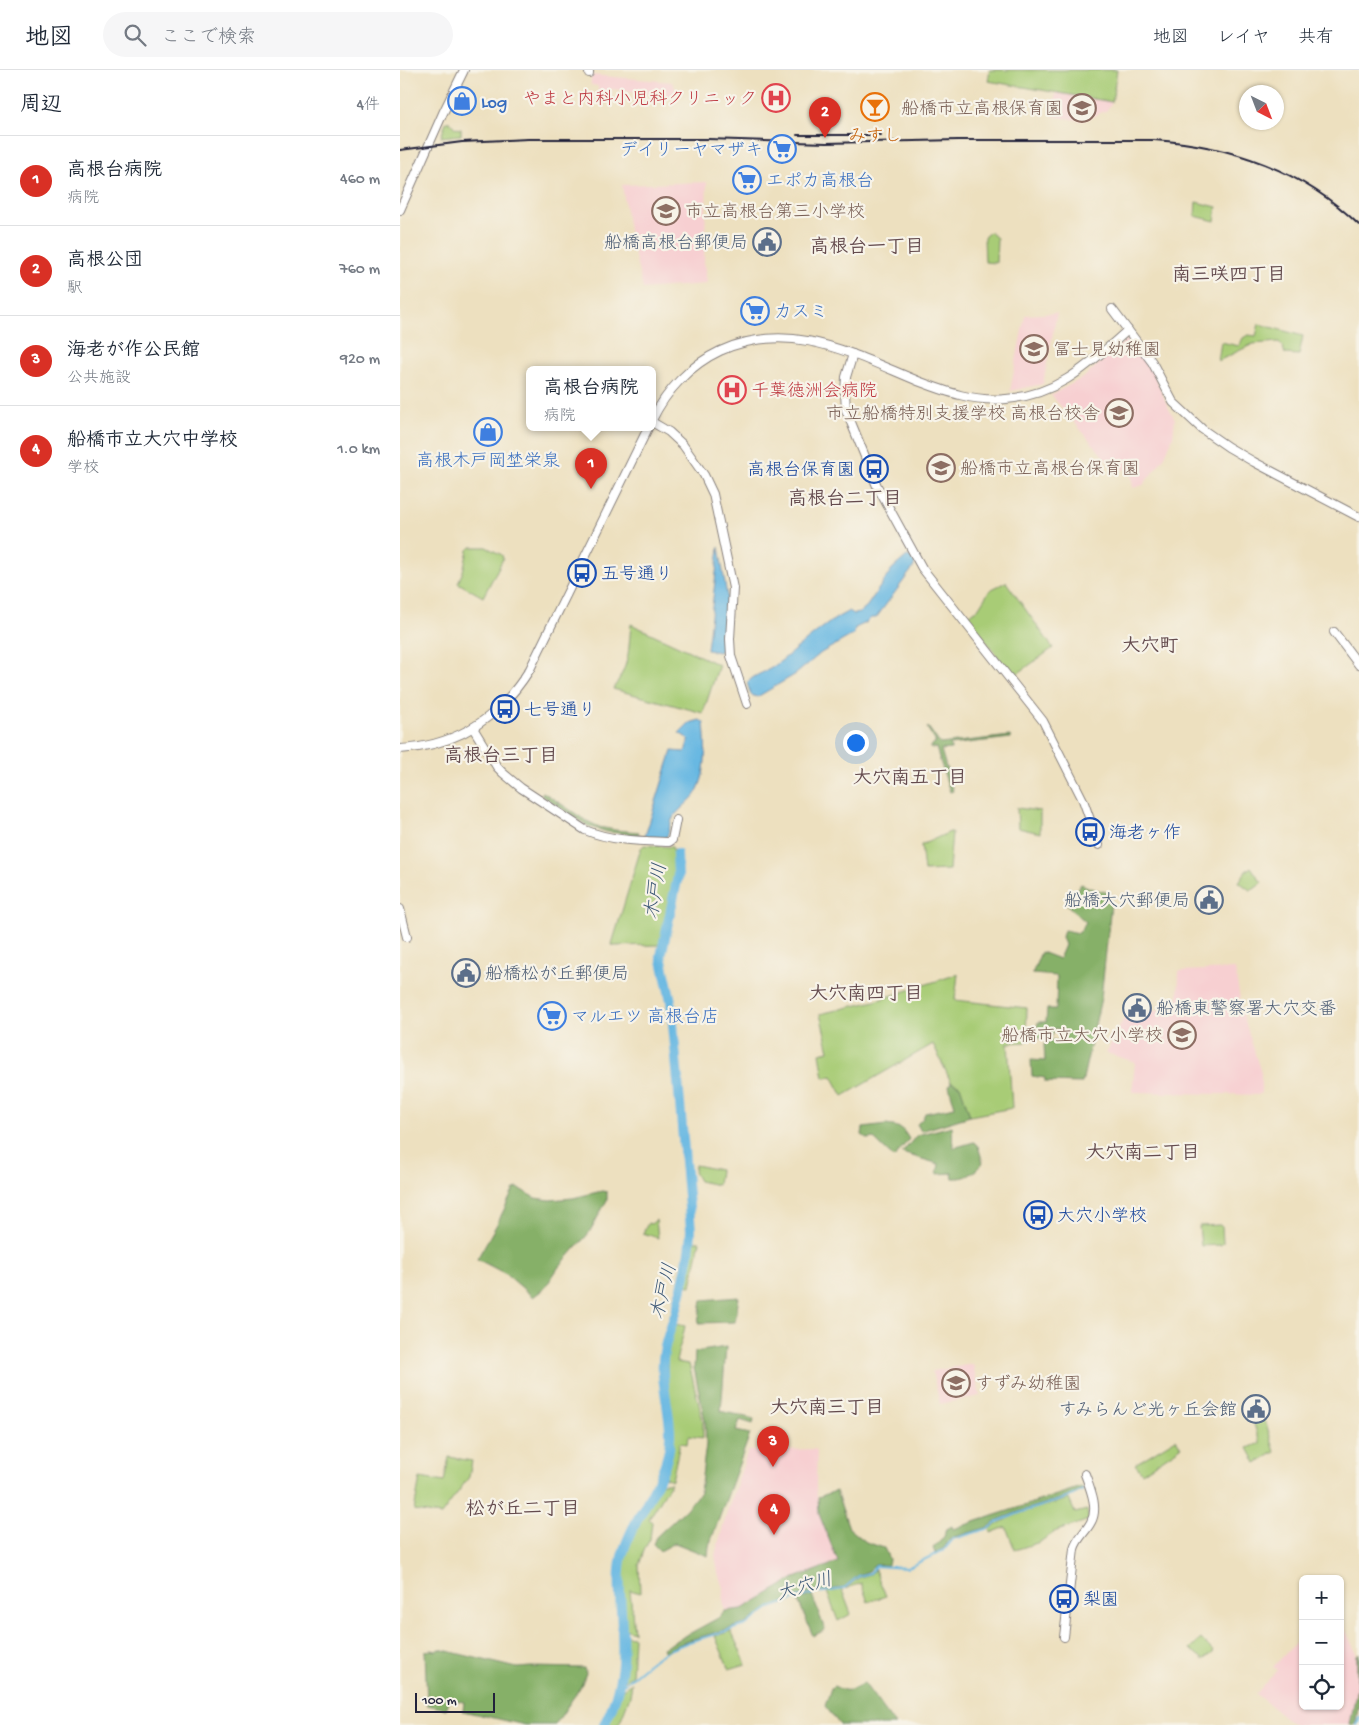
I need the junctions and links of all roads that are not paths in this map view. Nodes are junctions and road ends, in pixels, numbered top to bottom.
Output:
1 (464, 70) edge
2 (400, 210) edge
3 (1112, 309) dead end
4 (1128, 330) junction
5 (853, 354) junction
6 (656, 414) edge
7 (656, 424) edge
8 (647, 431) edge
9 (1359, 517) edge
10 (1334, 632) dead end
11 (1359, 665) edge
12 (747, 704) dead end
13 (473, 728) junction
14 (400, 749) edge
15 (676, 820) dead end
16 (1100, 845) dead end
17 (400, 909) edge
18 (407, 937) dead end
19 (1085, 1474) dead end
20 (1064, 1637) dead end

1 - 2 street
3 - 4 street
4 - 5 street
4 - 9 street
5 - 6 street
5 - 16 street
7 - 12 street
8 - 13 street
10 - 11 street
13 - 14 street
13 - 15 street
17 - 18 street
19 - 20 street

